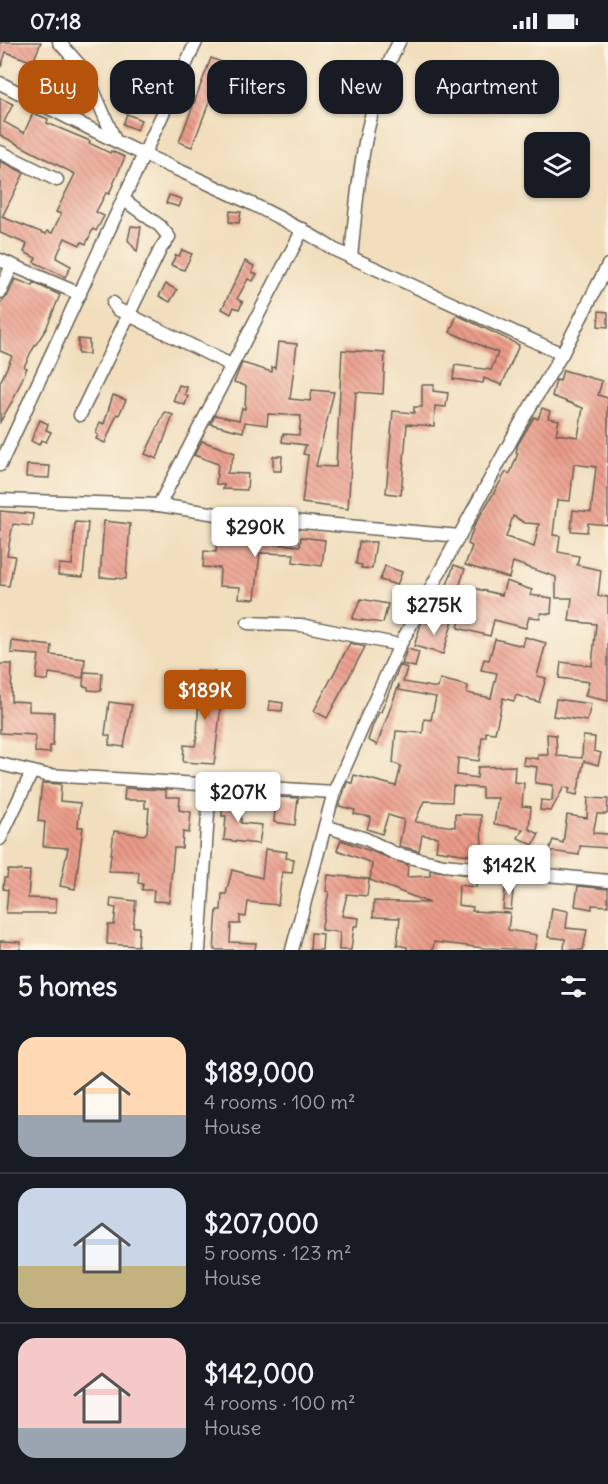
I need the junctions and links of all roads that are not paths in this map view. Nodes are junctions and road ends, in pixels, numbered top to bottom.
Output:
1 (59, 42) edge
2 (196, 42) edge
3 (399, 42) edge
4 (0, 83) edge
5 (114, 138) junction
6 (0, 152) edge
7 (145, 155) junction
8 (57, 180) dead end
9 (124, 200) junction
10 (303, 229) junction
11 (351, 258) junction
12 (0, 260) edge
13 (12, 265) junction
14 (608, 265) edge
15 (0, 292) edge
16 (80, 294) junction
17 (112, 303) dead end
18 (130, 314) junction
19 (562, 354) junction
20 (231, 364) junction
21 (80, 415) dead end
22 (0, 465) edge
23 (0, 500) edge
24 (159, 505) junction
25 (460, 536) junction
26 (248, 623) dead end
27 (400, 645) junction
28 (0, 764) edge
29 (32, 772) junction
30 (210, 783) junction
31 (334, 792) junction
32 (325, 826) junction
33 (0, 839) edge
34 (608, 881) edge
35 (199, 950) edge
36 (292, 950) edge

1 - 5 street
2 - 7 street
3 - 11 street
4 - 5 street
5 - 7 street
6 - 8 street
7 - 9 street
7 - 10 street
9 - 16 street
9 - 18 street
10 - 11 street
10 - 20 street
11 - 19 street
12 - 13 street
13 - 15 street
13 - 16 street
14 - 19 street
16 - 22 street
17 - 18 street
18 - 20 street
18 - 21 street
19 - 25 street
20 - 24 street
23 - 24 street
24 - 25 street
25 - 27 street
26 - 27 street
27 - 31 street
28 - 29 street
29 - 30 street
29 - 33 street
30 - 31 street
30 - 35 street
31 - 32 street
32 - 34 street
32 - 36 street

